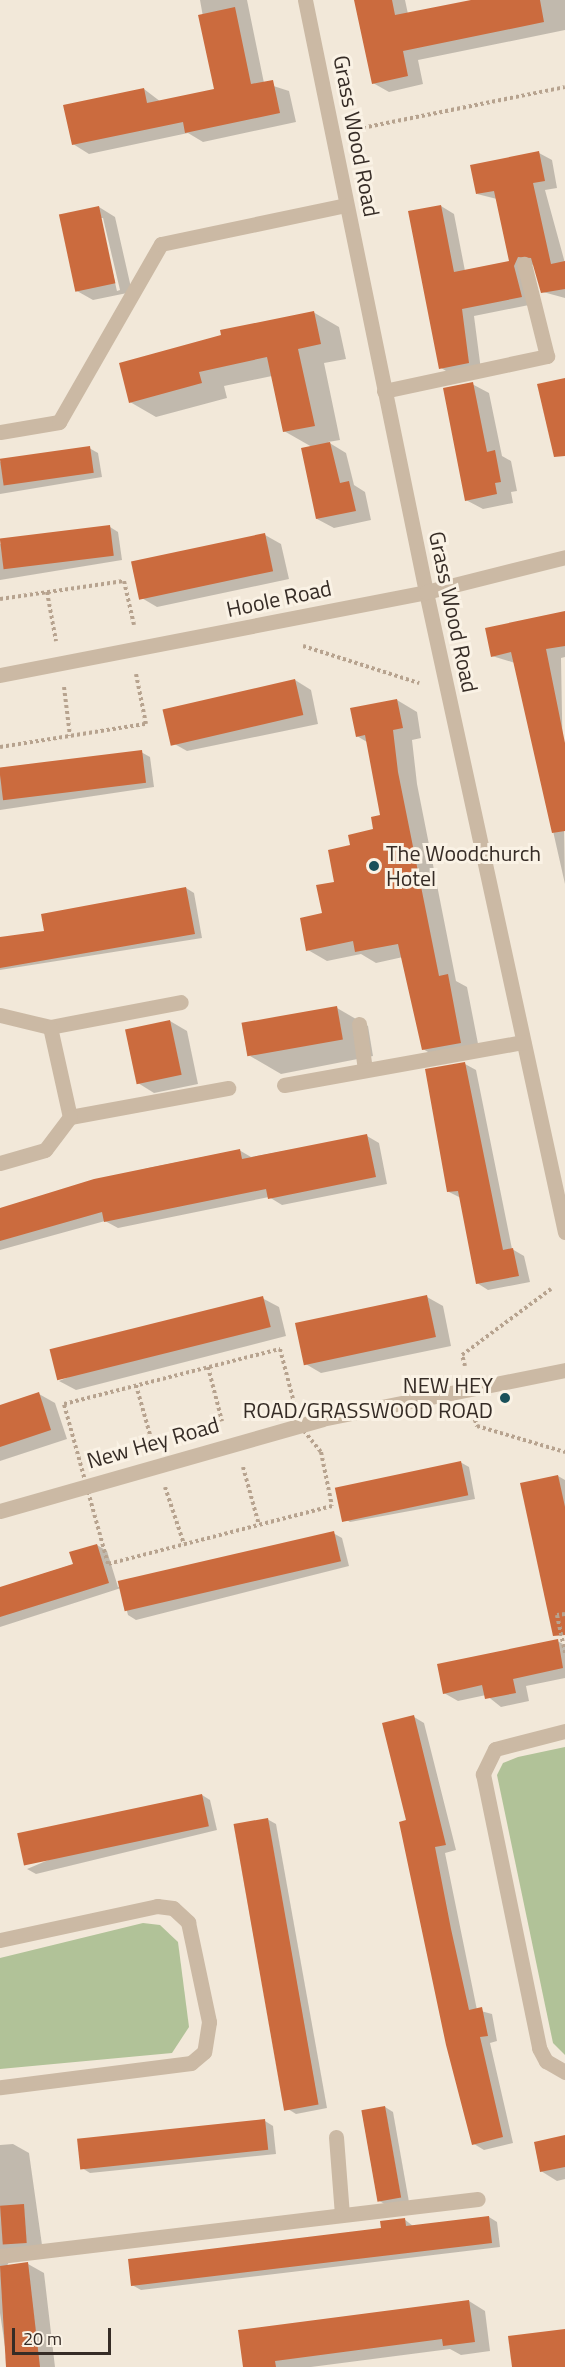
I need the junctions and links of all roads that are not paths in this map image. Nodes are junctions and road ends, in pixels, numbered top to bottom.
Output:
1 (305, 0) edge
2 (346, 205) junction
3 (524, 264) dead end
4 (384, 391) junction
5 (0, 432) edge
6 (565, 556) edge
7 (426, 592) junction
8 (0, 675) edge
9 (181, 1002) dead end
10 (0, 1015) edge
11 (359, 1024) dead end
12 (50, 1027) junction
13 (523, 1042) junction
14 (365, 1070) junction
15 (284, 1085) dead end
16 (228, 1088) dead end
17 (70, 1118) junction
18 (0, 1163) edge
19 (562, 1201) edge
20 (565, 1232) edge
21 (565, 1370) edge
22 (0, 1511) edge
23 (565, 1731) edge
24 (0, 1941) edge
25 (565, 2072) edge
26 (0, 2087) edge
27 (336, 2137) dead end
28 (478, 2199) dead end
29 (342, 2214) junction
30 (0, 2256) edge

1 - 2 street, Grass Wood Road
2 - 4 street, Grass Wood Road
2 - 5 street
3 - 4 street
4 - 7 street, Grass Wood Road
6 - 7 street, Hoole Road
7 - 8 street, Hoole Road
7 - 13 street, Grass Wood Road
9 - 12 street
10 - 12 street
11 - 14 street
12 - 17 street
13 - 14 street
13 - 19 street, Grass Wood Road
14 - 15 street
16 - 17 street
17 - 18 street
19 - 20 street, Grass Wood Road
21 - 22 street, New Hey Road
23 - 25 street
24 - 26 street
27 - 29 street
28 - 29 street
29 - 30 street

